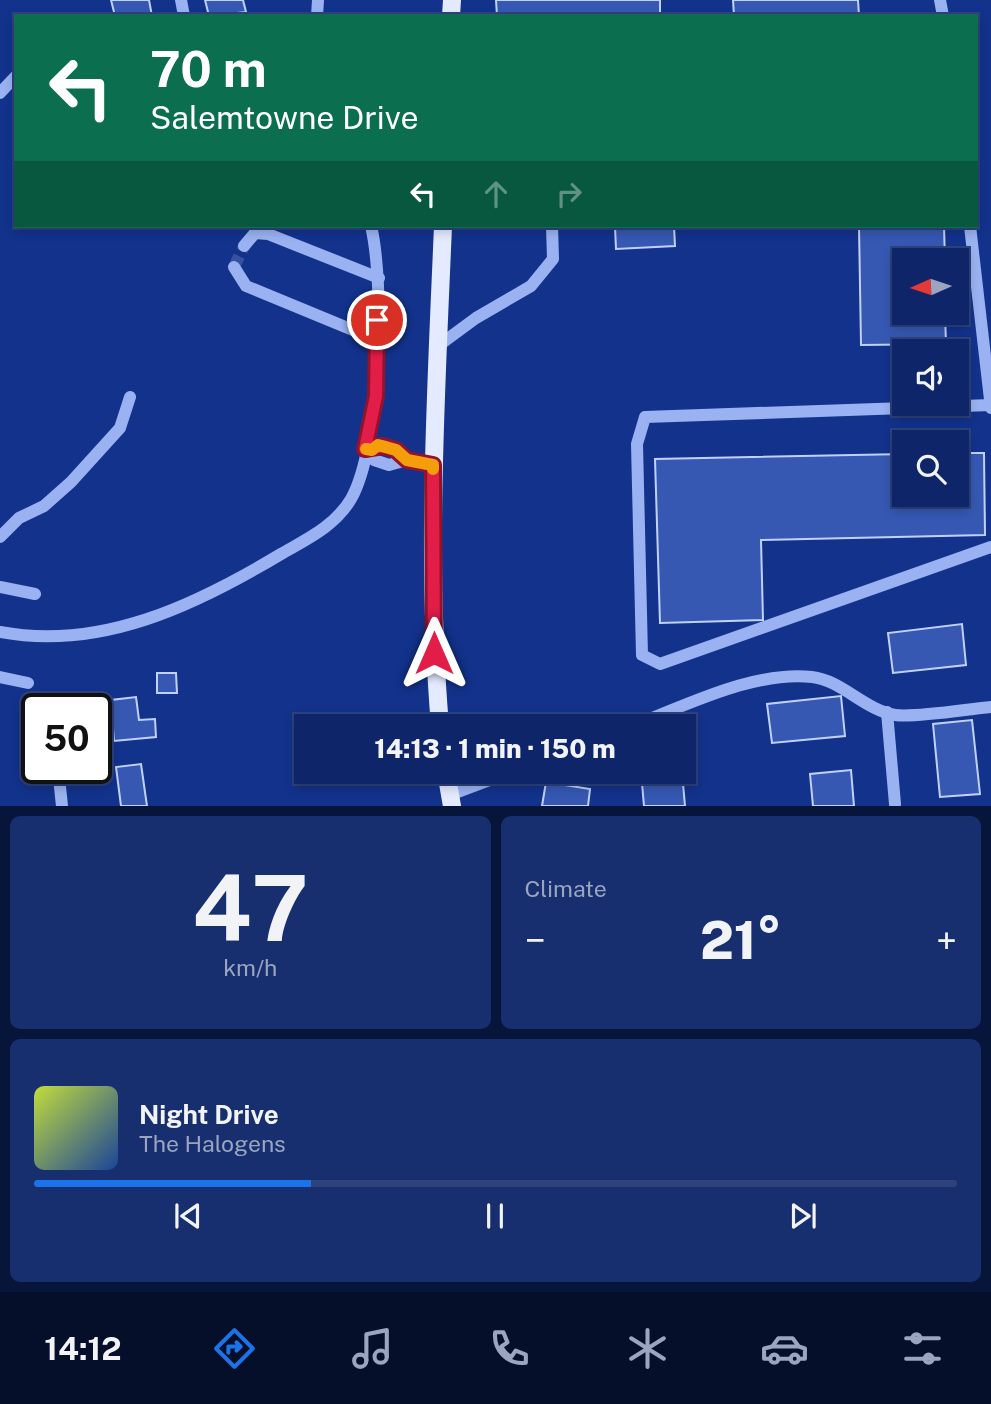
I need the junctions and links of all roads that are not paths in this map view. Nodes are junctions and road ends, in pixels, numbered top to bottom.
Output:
1 (14, 78) edge
2 (0, 93) edge
3 (371, 228) edge
4 (443, 228) edge
5 (552, 228) edge
6 (970, 228) edge
7 (244, 246) dead end
8 (234, 267) dead end
9 (379, 278) junction
10 (377, 340) junction
11 (438, 346) junction
12 (130, 397) dead end
13 (991, 406) edge
14 (368, 449) junction
15 (433, 465) junction
16 (0, 537) edge
17 (991, 547) edge
18 (0, 587) edge
19 (35, 594) dead end
20 (0, 632) edge
21 (0, 677) edge
22 (29, 682) dead end
23 (991, 707) edge
24 (887, 712) junction
25 (439, 714) edge
26 (666, 714) edge
27 (60, 784) edge
28 (485, 784) edge
29 (451, 800) edge
30 (895, 804) dead end
31 (62, 806) edge

1 - 2 street
3 - 9 street
4 - 11 main road
5 - 11 street
6 - 13 street
7 - 9 street
8 - 10 street
9 - 10 street
10 - 14 street
11 - 15 main road
12 - 16 street
13 - 17 street
14 - 15 street
14 - 20 street
15 - 25 main road
18 - 19 street
21 - 22 street
23 - 24 street
24 - 26 street
24 - 30 street
27 - 31 street
28 - 29 street

